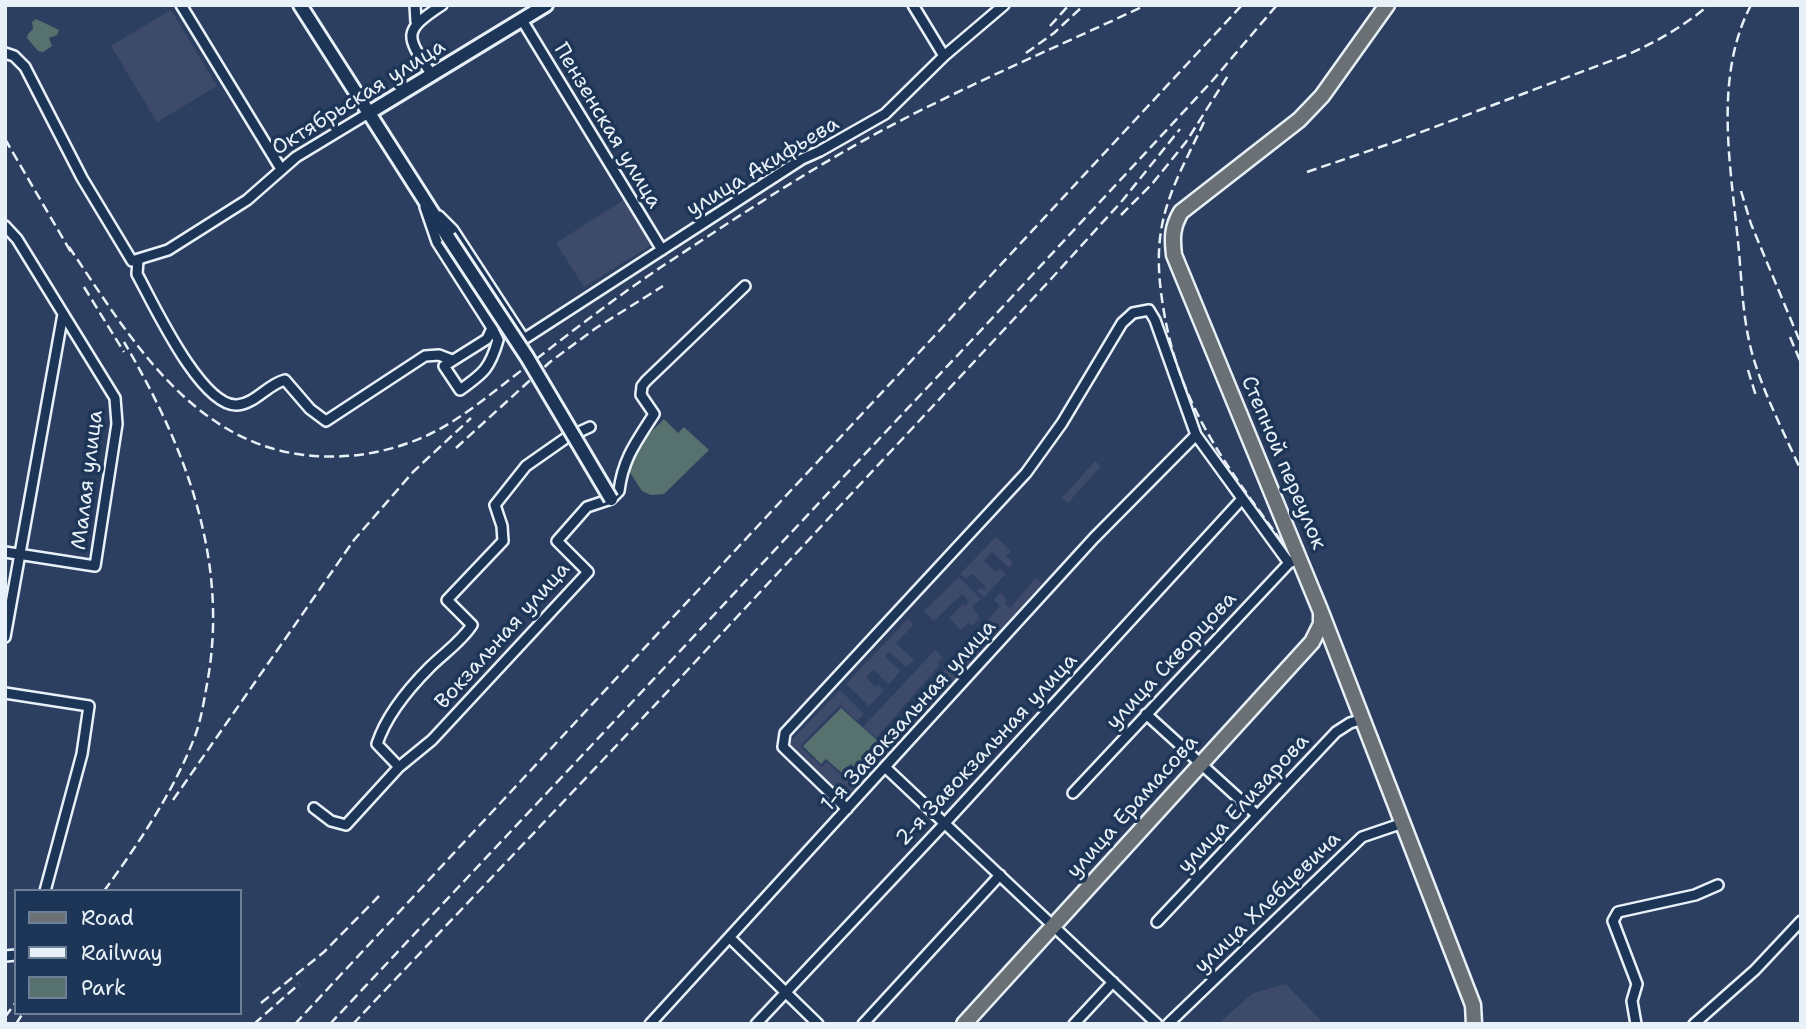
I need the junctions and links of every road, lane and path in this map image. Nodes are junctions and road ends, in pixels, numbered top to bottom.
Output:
1 (181, 5) edge
2 (300, 5) edge
3 (415, 5) edge
4 (442, 5) edge
5 (546, 5) edge
6 (913, 5) edge
7 (1003, 5) edge
8 (1387, 5) edge
9 (522, 20) junction
10 (416, 22) junction
11 (5, 53) edge
12 (944, 56) junction
13 (432, 75) junction
14 (368, 114) junction
15 (281, 169) junction
16 (422, 197) junction
17 (5, 226) edge
18 (662, 250) junction
19 (138, 260) junction
20 (744, 286) dead end
21 (508, 313) junction
22 (62, 314) junction
23 (492, 328) junction
24 (452, 360) junction
25 (590, 427) dead end
26 (1196, 435) junction
27 (1242, 499) junction
28 (607, 500) junction
29 (5, 552) edge
30 (20, 555) junction
31 (1295, 561) junction
32 (1321, 612) junction
33 (5, 636) edge
34 (1312, 642) junction
35 (1336, 649) junction
36 (5, 693) edge
37 (1146, 714) junction
38 (1363, 719) junction
39 (1201, 764) junction
40 (399, 766) junction
41 (886, 768) junction
42 (1073, 793) dead end
43 (314, 808) dead end
44 (847, 809) junction
45 (1257, 815) junction
46 (945, 823) junction
47 (1403, 823) junction
48 (1000, 875) junction
49 (1718, 885) dead end
50 (46, 889) edge
51 (1801, 920) edge
52 (1157, 922) dead end
53 (1054, 926) junction
54 (730, 937) junction
55 (1113, 982) junction
56 (785, 993) junction
57 (1473, 1005) junction
58 (650, 1024) edge
59 (756, 1024) edge
60 (818, 1024) edge
61 (863, 1024) edge
62 (964, 1024) edge
63 (1074, 1024) edge
64 (1157, 1024) edge
65 (1168, 1024) edge
66 (1474, 1024) edge
67 (1480, 1024) edge
68 (1636, 1024) edge
69 (1694, 1024) edge

1 - 15 street
2 - 14 street
3 - 10 street
4 - 10 street
5 - 9 street, Октябрьская улица
6 - 12 street
7 - 12 street, улица Акифьева
8 - 31 main road, Степной переулок
9 - 13 street, Октябрьская улица
9 - 18 street, Пензенская улица
10 - 13 street
11 - 19 street
12 - 18 street, улица Акифьева
13 - 14 street, Октябрьская улица
14 - 15 street, Октябрьская улица
14 - 16 street
15 - 19 street, Октябрьская улица
16 - 21 street
16 - 23 street
16 - 28 street, bridge
17 - 22 street
18 - 21 street, улица Акифьева
19 - 24 street
20 - 28 street
21 - 23 street
22 - 30 street
22 - 30 street, Малая улица
23 - 24 street
23 - 24 street
25 - 40 street, Вокзальная улица
26 - 27 street
26 - 41 street, 1-я Завокзальная улица
26 - 44 street
27 - 31 street
27 - 46 street, 2-я Завокзальная улица
28 - 40 street, Вокзальная улица
29 - 30 street
30 - 33 street
31 - 32 main road, Степной переулок
31 - 37 street, улица Скворцова
32 - 34 main road, улица Ерамасова
32 - 35 main road, Степной переулок
34 - 35 main road
34 - 39 main road, улица Ерамасова
35 - 38 main road, Степной переулок
36 - 50 street
37 - 39 street
37 - 42 street, улица Скворцова
38 - 45 street, улица Елизарова
38 - 47 main road, Степной переулок
39 - 45 street
39 - 53 main road, улица Ерамасова
40 - 43 street, Вокзальная улица
41 - 44 street, 1-я Завокзальная улица
41 - 46 street
44 - 54 street, 1-я Завокзальная улица
45 - 52 street, улица Елизарова
46 - 48 street
46 - 56 street, 2-я Завокзальная улица
47 - 57 main road, Степной переулок
47 - 65 street, улица Хлебцевича
48 - 53 street
48 - 61 street
49 - 68 street
51 - 69 street
53 - 55 street
53 - 62 main road, улица Ерамасова
54 - 56 street
54 - 58 street, 1-я Завокзальная улица
55 - 63 street
55 - 64 street
56 - 59 street, 2-я Завокзальная улица
56 - 60 street
57 - 66 main road, Степной переулок
57 - 67 street

